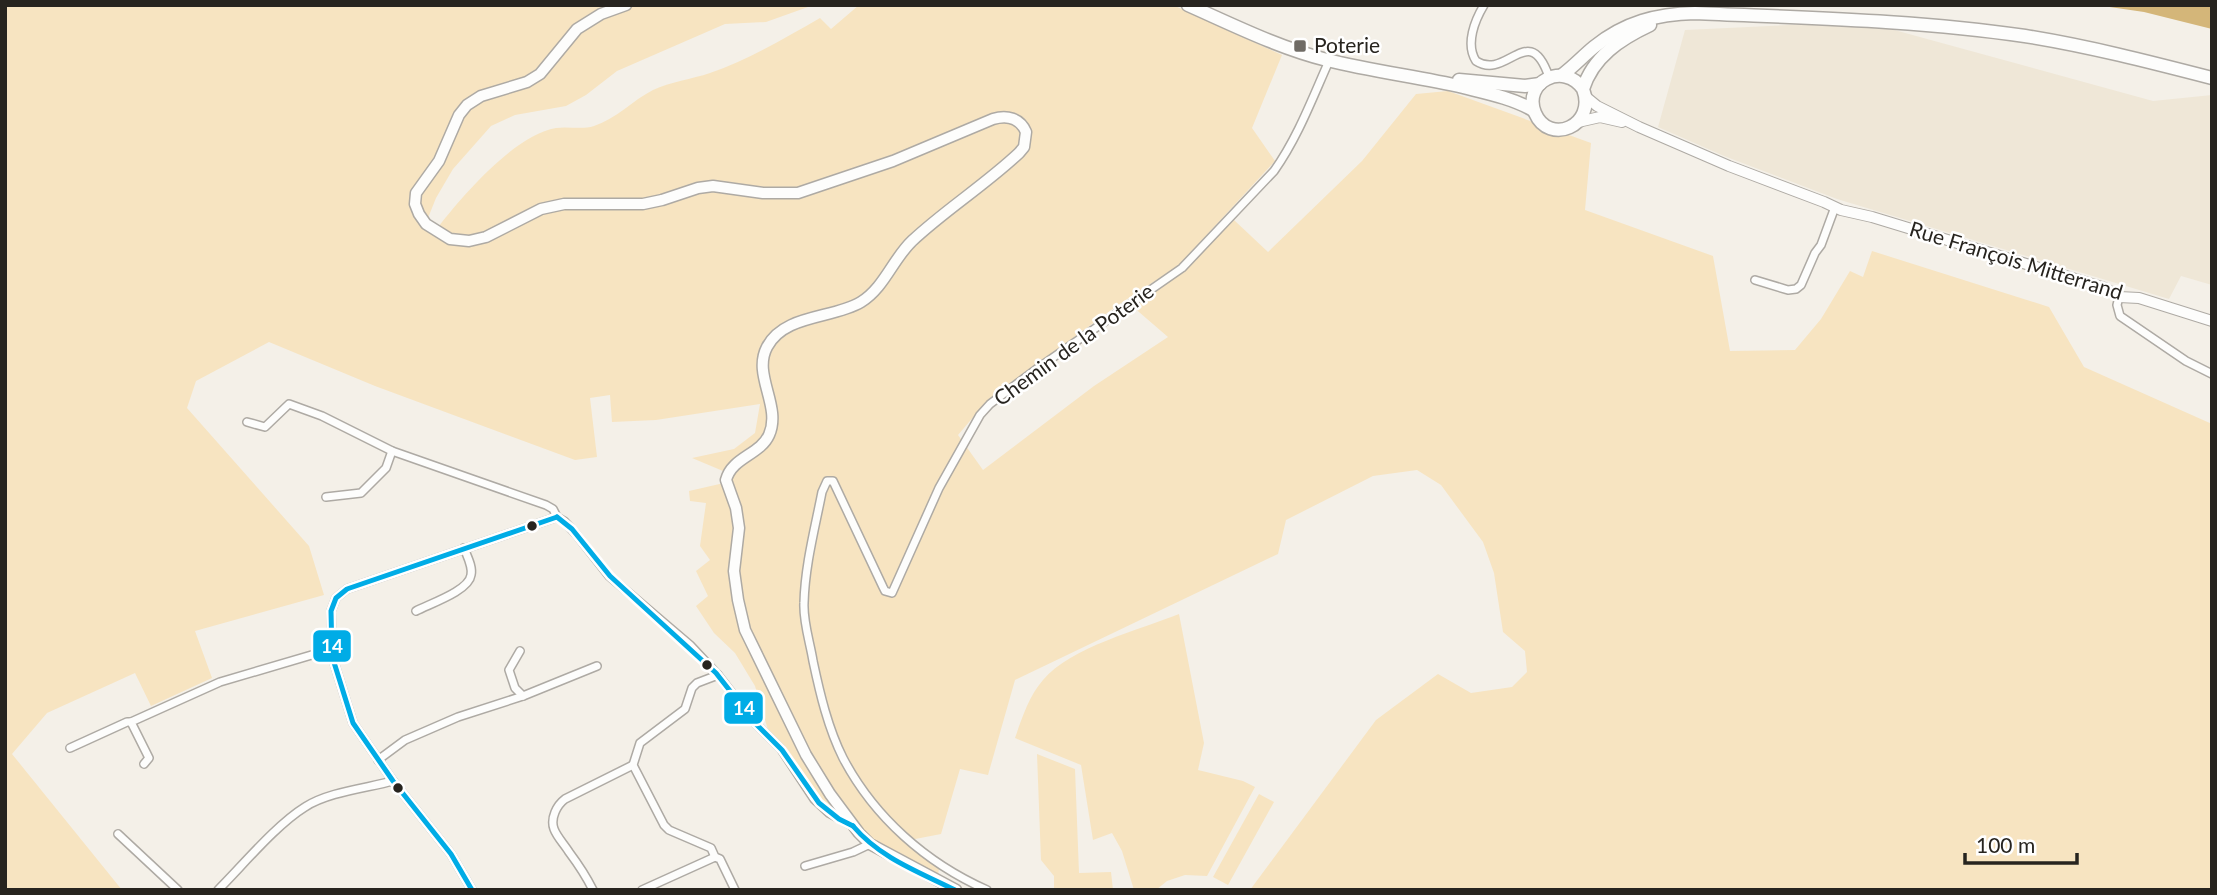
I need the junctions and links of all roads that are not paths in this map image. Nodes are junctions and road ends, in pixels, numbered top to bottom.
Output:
1 (626, 5) edge
2 (1188, 5) edge
3 (1484, 5) edge
4 (1695, 13) junction
5 (1329, 61) junction
6 (1410, 75) junction
7 (2212, 78) edge
8 (1550, 79) junction
9 (1585, 93) junction
10 (1534, 110) junction
11 (1578, 122) junction
12 (1639, 127) junction
13 (1835, 207) junction
14 (1755, 280) dead end
15 (2119, 297) junction
16 (2212, 321) edge
17 (2212, 374) edge
18 (247, 422) dead end
19 (392, 451) junction
20 (326, 497) dead end
21 (557, 517) junction
22 (464, 548) junction
23 (416, 611) dead end
24 (332, 649) junction
25 (520, 651) dead end
26 (597, 666) dead end
27 (718, 675) junction
28 (523, 696) junction
29 (131, 722) junction
30 (70, 748) dead end
31 (378, 760) junction
32 (144, 764) dead end
33 (633, 765) junction
34 (393, 781) junction
35 (853, 826) junction
36 (118, 834) dead end
37 (870, 844) junction
38 (715, 857) junction
39 (805, 866) dead end
40 (178, 890) edge
41 (218, 890) edge
42 (472, 890) edge
43 (593, 890) edge
44 (642, 890) edge
45 (734, 890) edge
46 (956, 890) edge
47 (987, 890) edge

1 - 35 main road
2 - 5 main road
3 - 8 street
4 - 7 main road
4 - 8 main road
4 - 9 main road
5 - 6 main road
5 - 47 street, Chemin de la Poterie
6 - 8 main road
6 - 10 main road
8 - 9 main road
8 - 10 main road
9 - 11 main road
9 - 12 street
10 - 11 main road
11 - 12 street
12 - 13 street, Rue François Mitterrand
13 - 14 street
13 - 15 street, Rue François Mitterrand
15 - 16 street, Rue François Mitterrand
15 - 17 street
18 - 19 street
19 - 20 street
19 - 21 street
21 - 22 street
21 - 27 street
22 - 23 street
22 - 24 street
24 - 29 street
24 - 31 street
25 - 28 street
26 - 28 street
27 - 33 street
27 - 35 street
28 - 31 street
29 - 30 street
29 - 32 street
31 - 34 street
33 - 38 street
33 - 43 street
34 - 41 street
34 - 42 street
35 - 37 main road
36 - 40 street
37 - 39 street
37 - 46 main road
38 - 44 street
38 - 45 street

